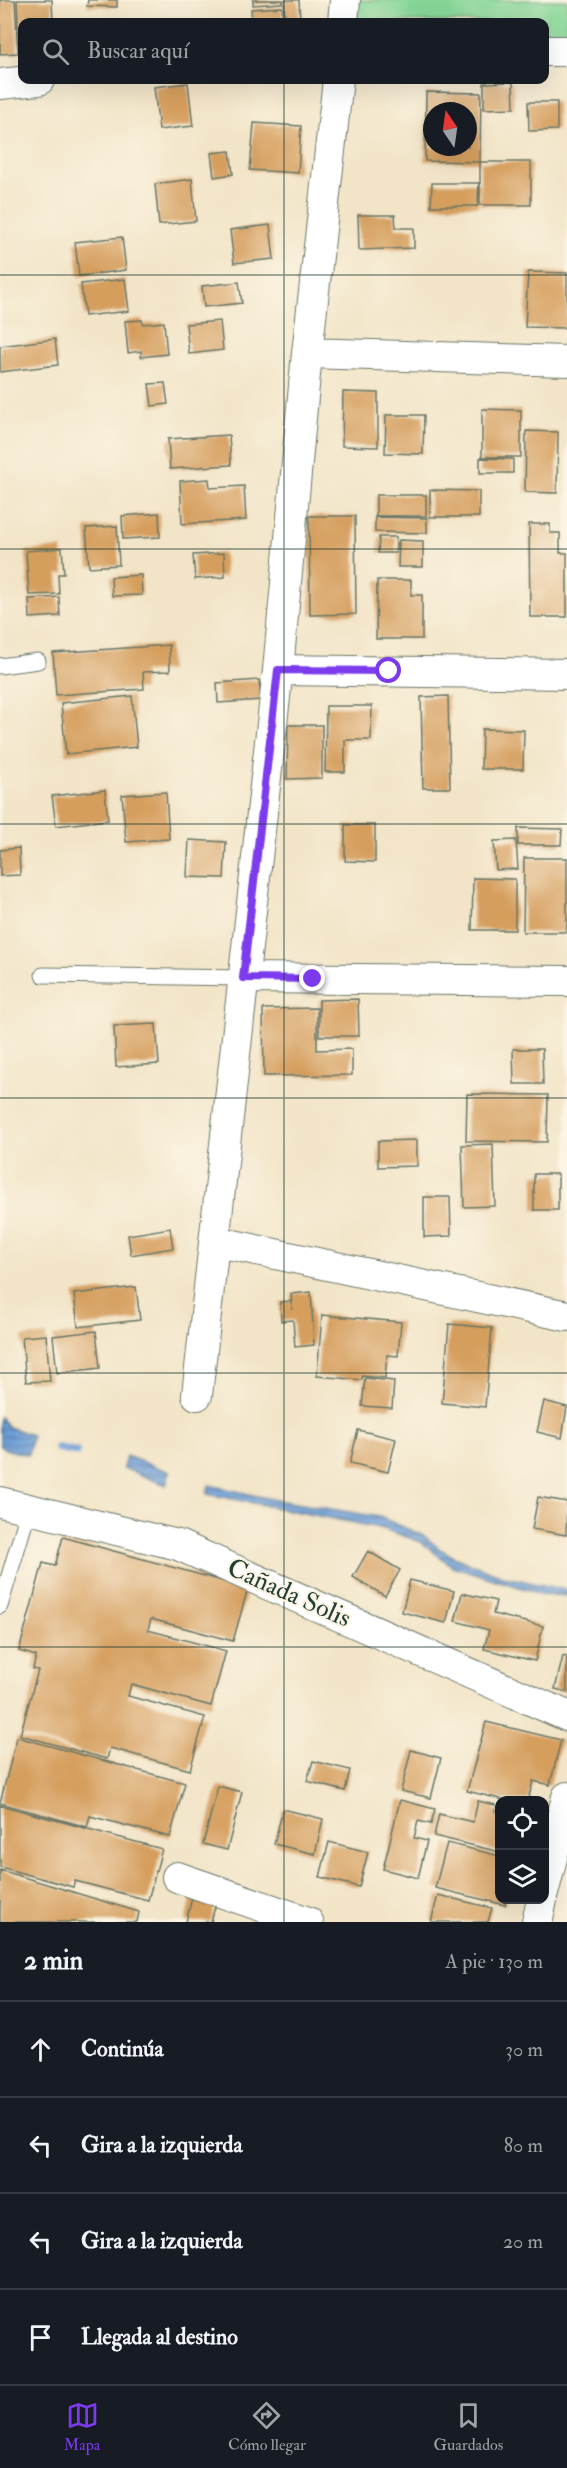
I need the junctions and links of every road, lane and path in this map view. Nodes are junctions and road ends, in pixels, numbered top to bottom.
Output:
1 (345, 0) edge
2 (343, 18) edge
3 (549, 51) edge
4 (567, 51) edge
5 (18, 82) edge
6 (0, 84) edge
7 (338, 84) edge
8 (307, 353) junction
9 (567, 361) edge
10 (38, 661) dead end
11 (0, 666) edge
12 (278, 670) junction
13 (567, 674) edge
14 (43, 975) dead end
15 (243, 978) junction
16 (567, 981) edge
17 (214, 1241) junction
18 (567, 1316) edge
19 (197, 1395) dead end
20 (0, 1502) edge
21 (29, 1509) junction
22 (0, 1606) edge
23 (567, 1716) edge
24 (567, 1797) edge
25 (549, 1870) edge
26 (177, 1877) dead end
27 (541, 1904) edge
28 (308, 1922) edge
29 (537, 1922) edge

1 - 2 street
3 - 4 street
5 - 6 street
7 - 8 street
8 - 9 street
8 - 12 street
10 - 11 lane
12 - 13 street
12 - 15 street
14 - 15 lane
15 - 16 street
15 - 17 street
17 - 18 street
17 - 19 street
20 - 21 street, Cañada Solis
21 - 22 lane
21 - 23 street, Cañada Solis
24 - 25 street
26 - 28 street
27 - 29 street

